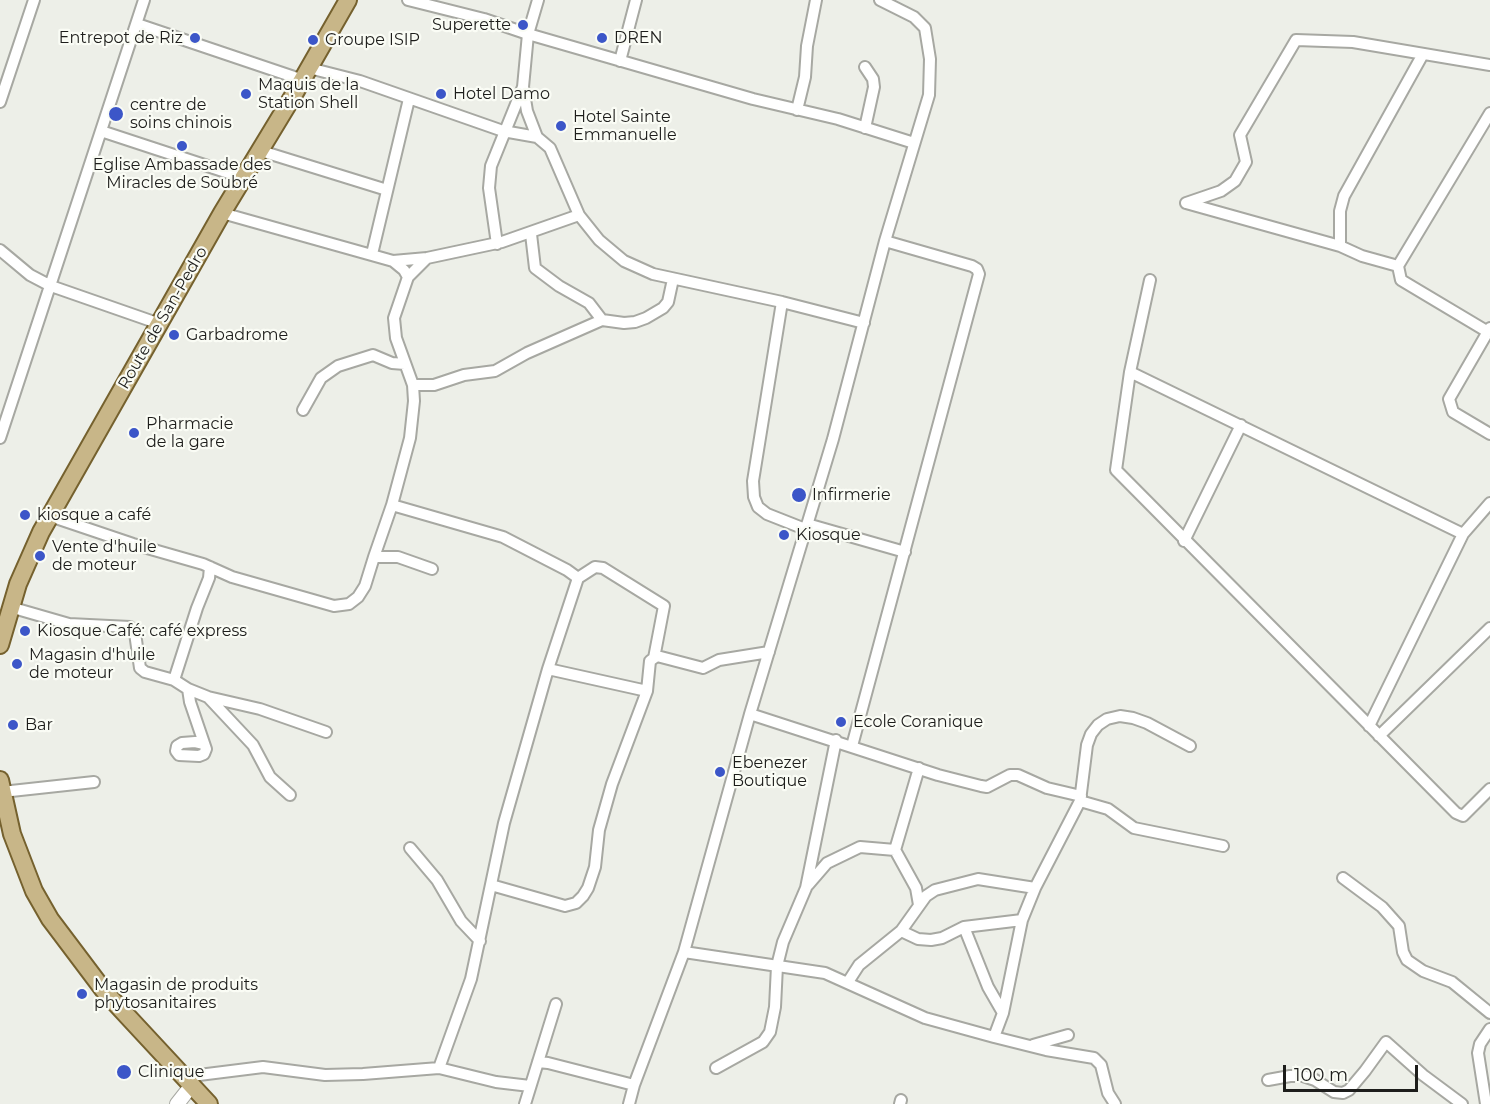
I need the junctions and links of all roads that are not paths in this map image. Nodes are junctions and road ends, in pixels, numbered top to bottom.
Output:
1 (34, 0) edge
2 (144, 0) edge
3 (348, 0) edge
4 (408, 0) edge
5 (538, 0) edge
6 (636, 0) edge
7 (816, 0) edge
8 (880, 0) edge
9 (137, 24) junction
10 (528, 34) junction
11 (1423, 54) junction
12 (620, 61) junction
13 (1490, 66) edge
14 (866, 67) dead end
15 (306, 74) junction
16 (523, 87) junction
17 (409, 99) junction
18 (0, 102) edge
19 (797, 110) junction
20 (1490, 113) edge
21 (865, 128) junction
22 (101, 131) junction
23 (503, 131) junction
24 (537, 137) junction
25 (914, 143) junction
26 (261, 151) junction
27 (244, 178) junction
28 (387, 190) junction
29 (222, 213) junction
30 (579, 215) junction
31 (531, 234) junction
32 (885, 241) junction
33 (497, 244) junction
34 (1340, 246) junction
35 (0, 250) edge
36 (372, 254) junction
37 (427, 258) junction
38 (393, 261) junction
39 (1398, 266) junction
40 (408, 277) junction
41 (673, 279) junction
42 (1150, 280) dead end
43 (51, 286) junction
44 (782, 302) junction
45 (602, 320) junction
46 (864, 323) junction
47 (160, 324) junction
48 (1489, 330) edge
49 (405, 364) junction
50 (1130, 372) junction
51 (413, 385) junction
52 (303, 410) dead end
53 (1241, 425) junction
54 (1490, 434) edge
55 (0, 438) edge
56 (1490, 503) edge
57 (392, 505) junction
58 (50, 516) junction
59 (806, 527) junction
60 (1463, 534) junction
61 (1184, 541) junction
62 (905, 552) junction
63 (374, 557) junction
64 (210, 567) junction
65 (432, 569) dead end
66 (578, 578) junction
67 (10, 607) junction
68 (1490, 628) edge
69 (0, 645) edge
70 (769, 652) junction
71 (654, 658) junction
72 (548, 669) junction
73 (174, 680) junction
74 (188, 689) junction
75 (647, 691) junction
76 (208, 697) junction
77 (750, 714) junction
78 (1369, 726) junction
79 (326, 732) dead end
80 (1379, 736) junction
81 (836, 741) junction
82 (204, 744) dead end
83 (852, 746) junction
84 (1190, 746) dead end
85 (919, 768) junction
86 (94, 782) dead end
87 (1, 786) edge
88 (1490, 789) edge
89 (290, 795) dead end
90 (1080, 799) junction
91 (1223, 846) dead end
92 (410, 848) dead end
93 (896, 850) junction
94 (1343, 878) dead end
95 (491, 885) junction
96 (806, 888) junction
97 (1035, 888) junction
98 (919, 905) junction
99 (1022, 920) junction
100 (964, 927) junction
101 (901, 931) junction
102 (480, 941) junction
103 (684, 952) junction
104 (777, 966) junction
105 (848, 982) junction
106 (555, 1004) dead end
107 (1003, 1013) junction
108 (1490, 1013) edge
109 (1490, 1029) edge
110 (1068, 1035) dead end
111 (994, 1037) junction
112 (1031, 1045) junction
113 (538, 1062) junction
114 (439, 1068) junction
115 (716, 1068) dead end
116 (1268, 1080) dead end
117 (188, 1081) junction
118 (634, 1085) junction
119 (530, 1086) junction
120 (177, 1104) edge
121 (209, 1104) edge
122 (525, 1104) edge
123 (629, 1104) edge
124 (1115, 1104) edge
125 (1462, 1104) edge
126 (1486, 1104) edge

1 - 18 street
2 - 9 street
3 - 15 main road, Route de San-Pedro
4 - 10 street
5 - 10 street
6 - 12 street
7 - 19 street
8 - 25 street
9 - 15 street
9 - 22 street
10 - 12 street
10 - 16 street
11 - 13 street
11 - 34 street
11 - 34 street
12 - 19 street
14 - 21 street
15 - 17 street
15 - 26 main road, Route de San-Pedro
16 - 23 street
16 - 24 street
17 - 23 street
17 - 28 street
19 - 21 street
20 - 39 street
21 - 25 street
22 - 27 street
22 - 43 street
23 - 24 street
23 - 33 street
24 - 30 street
25 - 32 street
26 - 27 main road, Route de San-Pedro
26 - 28 street
27 - 29 main road, Route de San-Pedro
28 - 36 street
29 - 36 street
29 - 47 main road, Route de San-Pedro
30 - 31 street
30 - 41 street
31 - 33 street
31 - 45 street
32 - 46 street
32 - 62 street
33 - 37 street
34 - 39 street
35 - 43 street
36 - 38 street
37 - 38 street
37 - 40 street
38 - 40 street
39 - 48 street
40 - 49 street
41 - 44 street
41 - 45 street
42 - 50 street
43 - 47 street
43 - 55 street
44 - 46 street
44 - 59 street
45 - 51 street
46 - 59 street
47 - 58 main road, Route de San-Pedro
48 - 54 street
49 - 51 street
49 - 52 street
50 - 53 street
50 - 61 street
51 - 57 street
53 - 60 street
53 - 61 street
56 - 60 street
57 - 63 street
57 - 66 street
58 - 64 street
58 - 67 main road, Route de San-Pedro
59 - 62 street
59 - 70 street
60 - 78 street
61 - 78 street
62 - 83 street
63 - 64 street
63 - 65 street
64 - 73 street
66 - 71 street
66 - 72 street
67 - 69 main road, Route de San-Pedro
67 - 73 street
68 - 80 street
70 - 71 street
70 - 77 street
71 - 75 street
72 - 75 street
72 - 95 street
73 - 74 street
74 - 76 street
74 - 82 street
75 - 95 street
76 - 79 street
76 - 89 street
77 - 81 street
77 - 103 street
78 - 80 street
80 - 88 street
81 - 83 street
81 - 96 street
83 - 85 street
84 - 90 street
85 - 90 street
85 - 93 street
86 - 87 street
87 - 117 main road
90 - 91 street
90 - 97 street
92 - 102 street
93 - 96 street
93 - 98 street
94 - 108 street
95 - 102 street
96 - 104 street
97 - 98 street
97 - 99 street
98 - 101 street
99 - 100 street
99 - 107 street
100 - 101 street
100 - 107 street
101 - 105 street
102 - 114 street
103 - 104 street
103 - 118 street
104 - 105 street
104 - 115 street
105 - 111 street
106 - 113 street
107 - 111 street
109 - 126 street
110 - 112 street
111 - 112 street
112 - 124 street
113 - 118 street
113 - 119 street
114 - 117 street
114 - 119 street
116 - 125 street
117 - 120 street
117 - 121 main road
118 - 123 street
119 - 122 street

